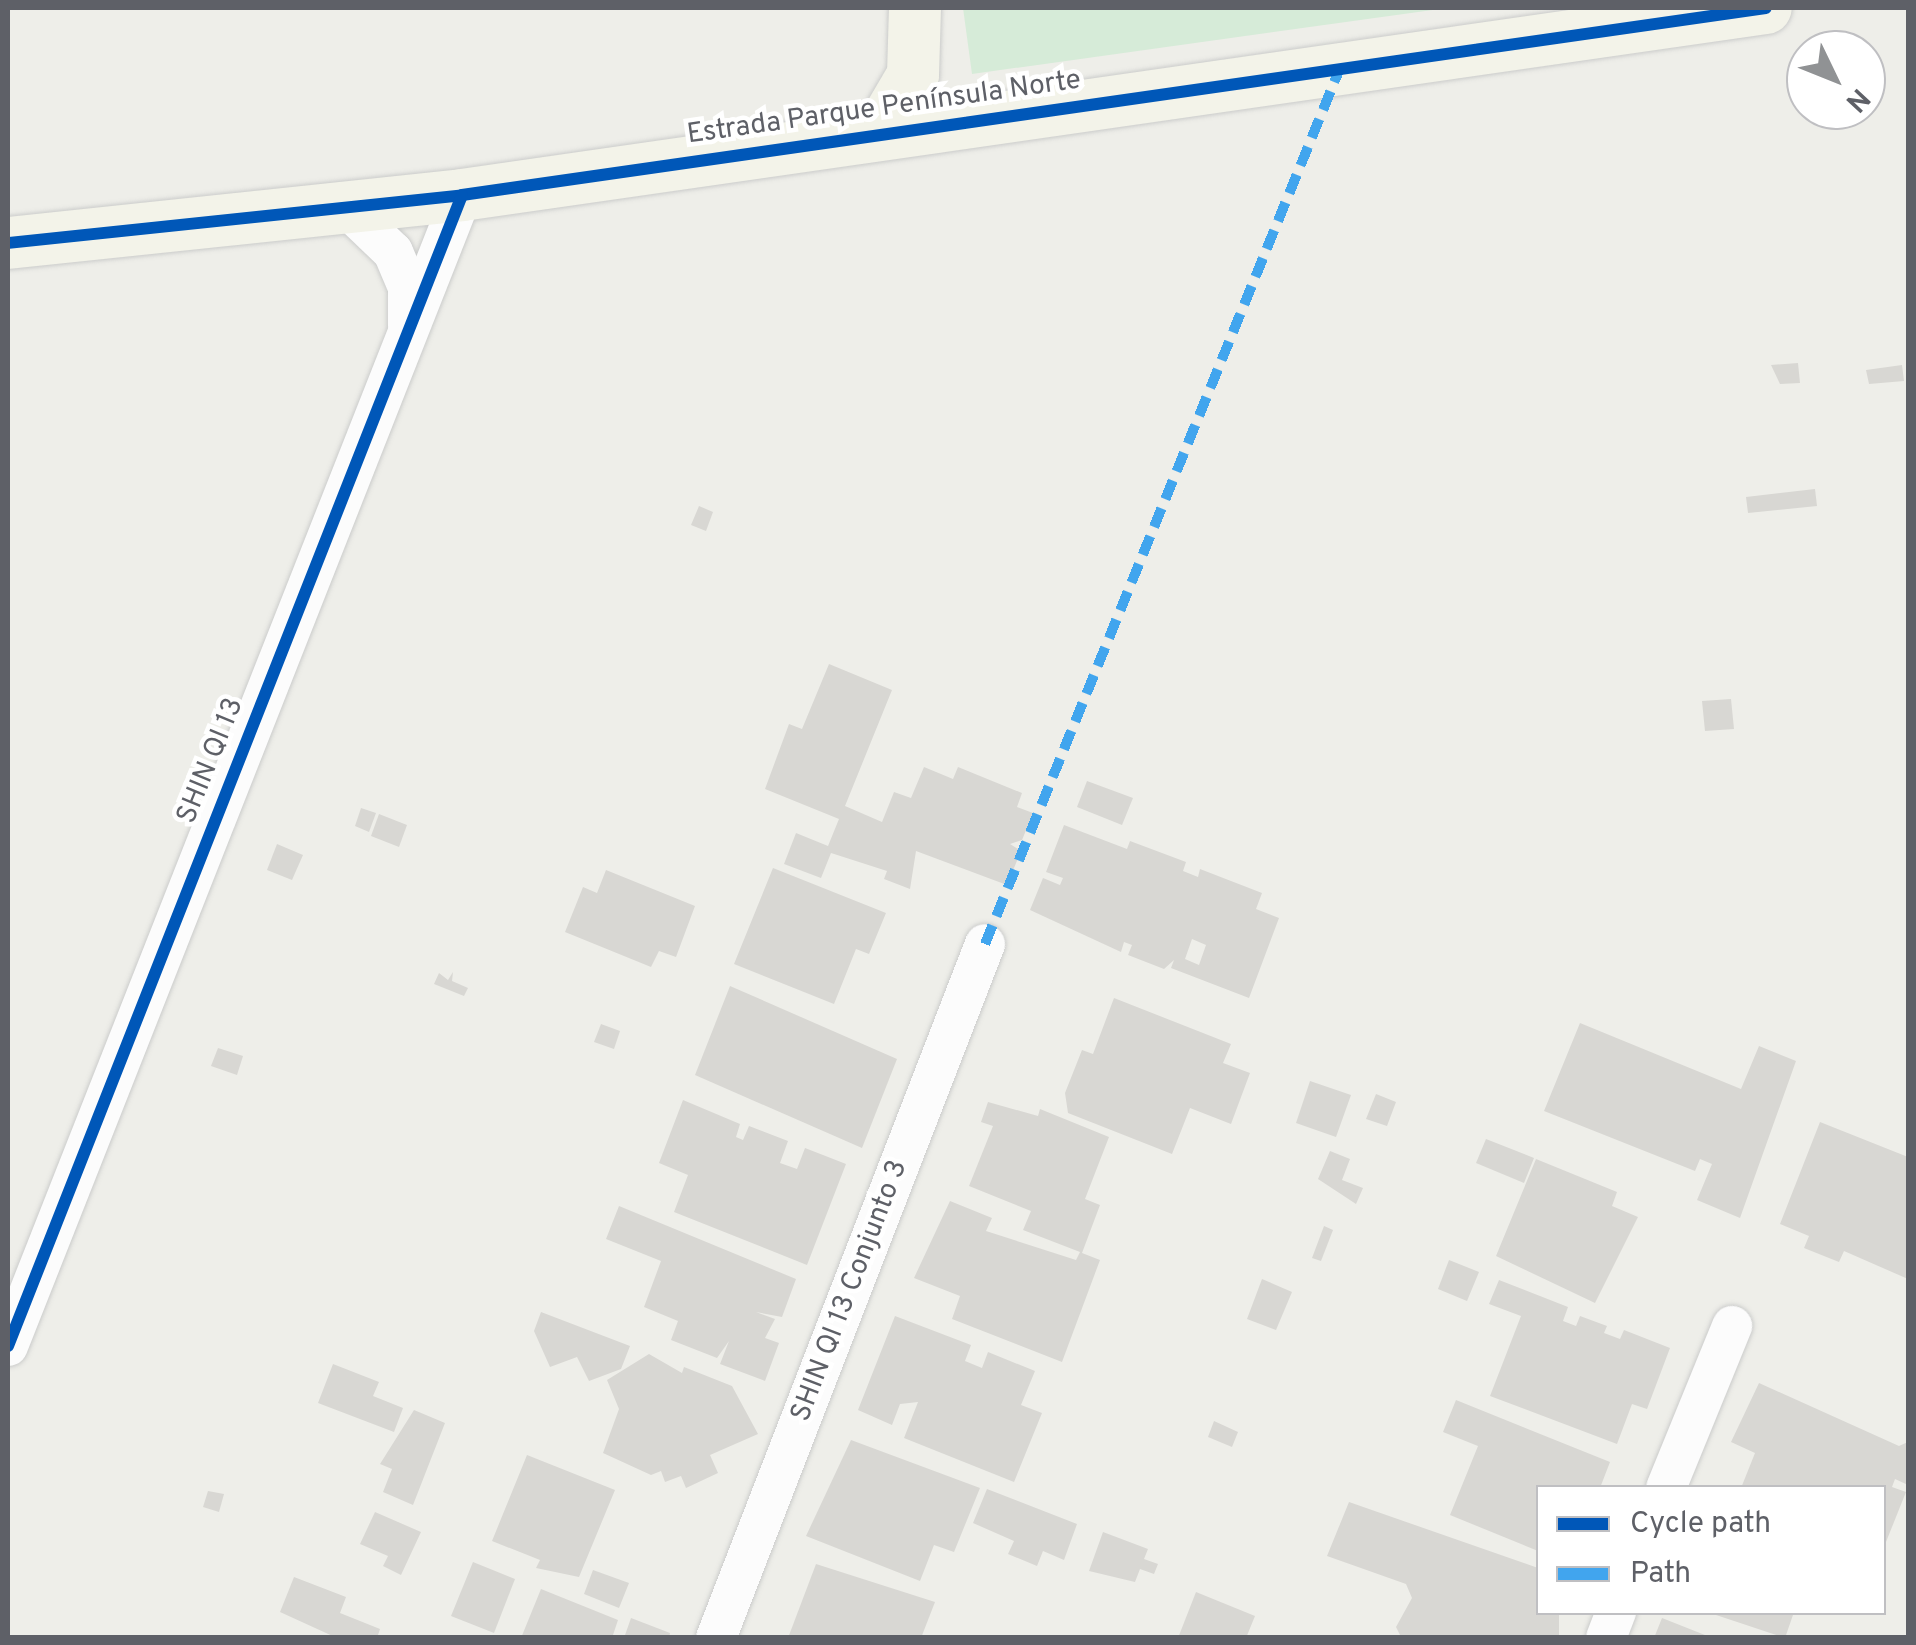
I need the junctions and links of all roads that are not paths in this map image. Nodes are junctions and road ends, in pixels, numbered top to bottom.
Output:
1 (915, 8) edge
2 (1766, 8) edge
3 (878, 134) junction
4 (462, 195) junction
5 (346, 207) junction
6 (8, 242) edge
7 (408, 330) junction
8 (985, 944) dead end
9 (1732, 1326) dead end
10 (8, 1346) edge
11 (1667, 1485) edge
12 (716, 1638) edge

1 - 3 main road
2 - 3 main road, Estrada Parque Península Norte
3 - 4 main road, Estrada Parque Península Norte
4 - 5 main road, Estrada Parque Península Norte
4 - 7 street, SHIN QI 13
5 - 6 main road, Estrada Parque Península Norte
5 - 7 street, SHIN QI 13
7 - 10 street, SHIN QI 13
8 - 12 street, SHIN QI 13 Conjunto 3
9 - 11 street

